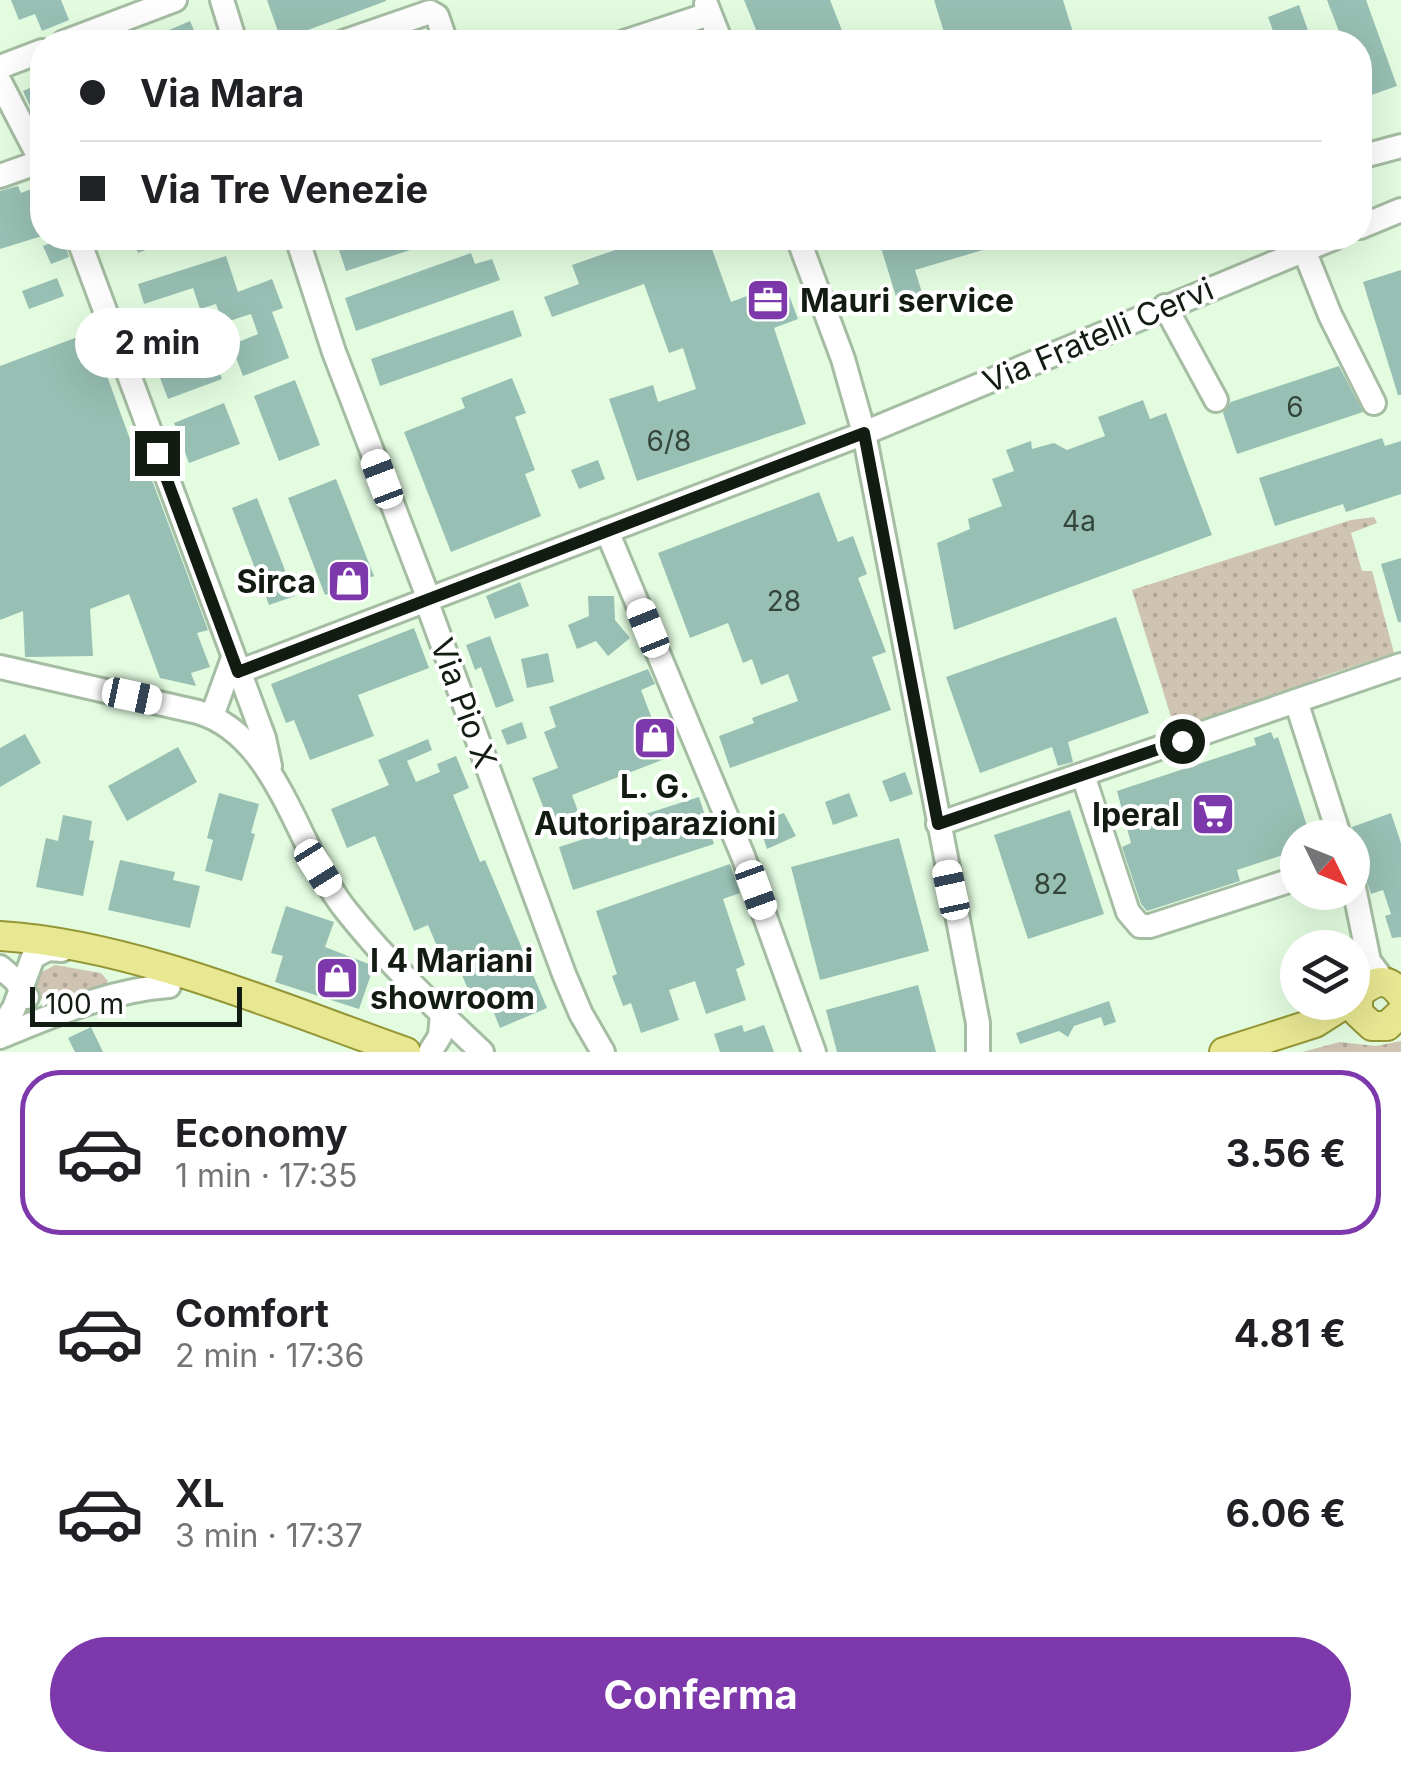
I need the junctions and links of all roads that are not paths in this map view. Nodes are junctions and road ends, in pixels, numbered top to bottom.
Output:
1 (175, 0) edge
2 (222, 0) edge
3 (707, 7) edge
4 (96, 30) edge
5 (231, 30) edge
6 (378, 30) edge
7 (442, 30) edge
8 (652, 30) edge
9 (30, 56) edge
10 (0, 67) edge
11 (0, 82) edge
12 (30, 139) edge
13 (1401, 146) edge
14 (1372, 154) edge
15 (30, 166) edge
16 (0, 176) edge
17 (1401, 210) edge
18 (1372, 222) edge
19 (82, 250) edge
20 (301, 250) edge
21 (803, 250) edge
22 (1304, 250) joint
23 (1165, 306) junction
24 (1216, 400) dead end
25 (1374, 403) dead end
26 (864, 433) junction
27 (607, 531) junction
28 (426, 600) junction
29 (236, 665) junction
30 (1401, 665) edge
31 (0, 668) edge
32 (248, 694) junction
33 (1296, 701) junction
34 (216, 719) junction
35 (271, 774) junction
36 (1084, 775) junction
37 (1334, 820) edge
38 (938, 824) junction
39 (1280, 884) edge
40 (1361, 910) edge
41 (0, 936) edge
42 (0, 951) edge
43 (35, 954) junction
44 (106, 957) junction
45 (0, 967) edge
46 (169, 986) junction
47 (22, 988) junction
48 (100, 999) junction
49 (1381, 1001) edge
50 (50, 1016) junction
51 (442, 1020) junction
52 (978, 1023) junction
53 (0, 1034) edge
54 (360, 1052) edge
55 (406, 1052) edge
56 (430, 1052) edge
57 (457, 1052) edge
58 (482, 1052) edge
59 (603, 1052) edge
60 (814, 1052) edge
61 (978, 1052) edge
62 (996, 1052) edge
63 (1224, 1052) edge

1 - 4 street
2 - 5 street
3 - 8 street
6 - 7 street
9 - 10 street
11 - 12 street
13 - 14 street
15 - 16 street
17 - 18 street
19 - 29 street
20 - 28 street, Via Pio X
21 - 26 street
22 - 23 street, Via Fratelli Cervi
22 - 25 street
23 - 24 street
23 - 26 street, Via Fratelli Cervi
26 - 27 street, Via Fratelli Cervi
26 - 38 street
27 - 28 street, Via Fratelli Cervi
27 - 60 street
28 - 29 street, Via Fratelli Cervi
28 - 59 street, Via Pio X
29 - 32 street
29 - 34 street
30 - 33 street
31 - 34 street
32 - 34 street
32 - 35 street
33 - 36 street
33 - 37 street
34 - 35 street
35 - 51 street
36 - 38 street
36 - 39 street
38 - 52 street
40 - 49 street
41 - 44 main road
42 - 43 main road
43 - 44 main road
43 - 47 street
44 - 46 main road
44 - 48 street
44 - 55 main road
45 - 47 street
46 - 48 street
46 - 54 main road
47 - 50 street
47 - 53 street
48 - 50 street
49 - 63 main road
50 - 53 street
51 - 56 street
51 - 57 street
51 - 58 street
52 - 61 street
52 - 62 street

